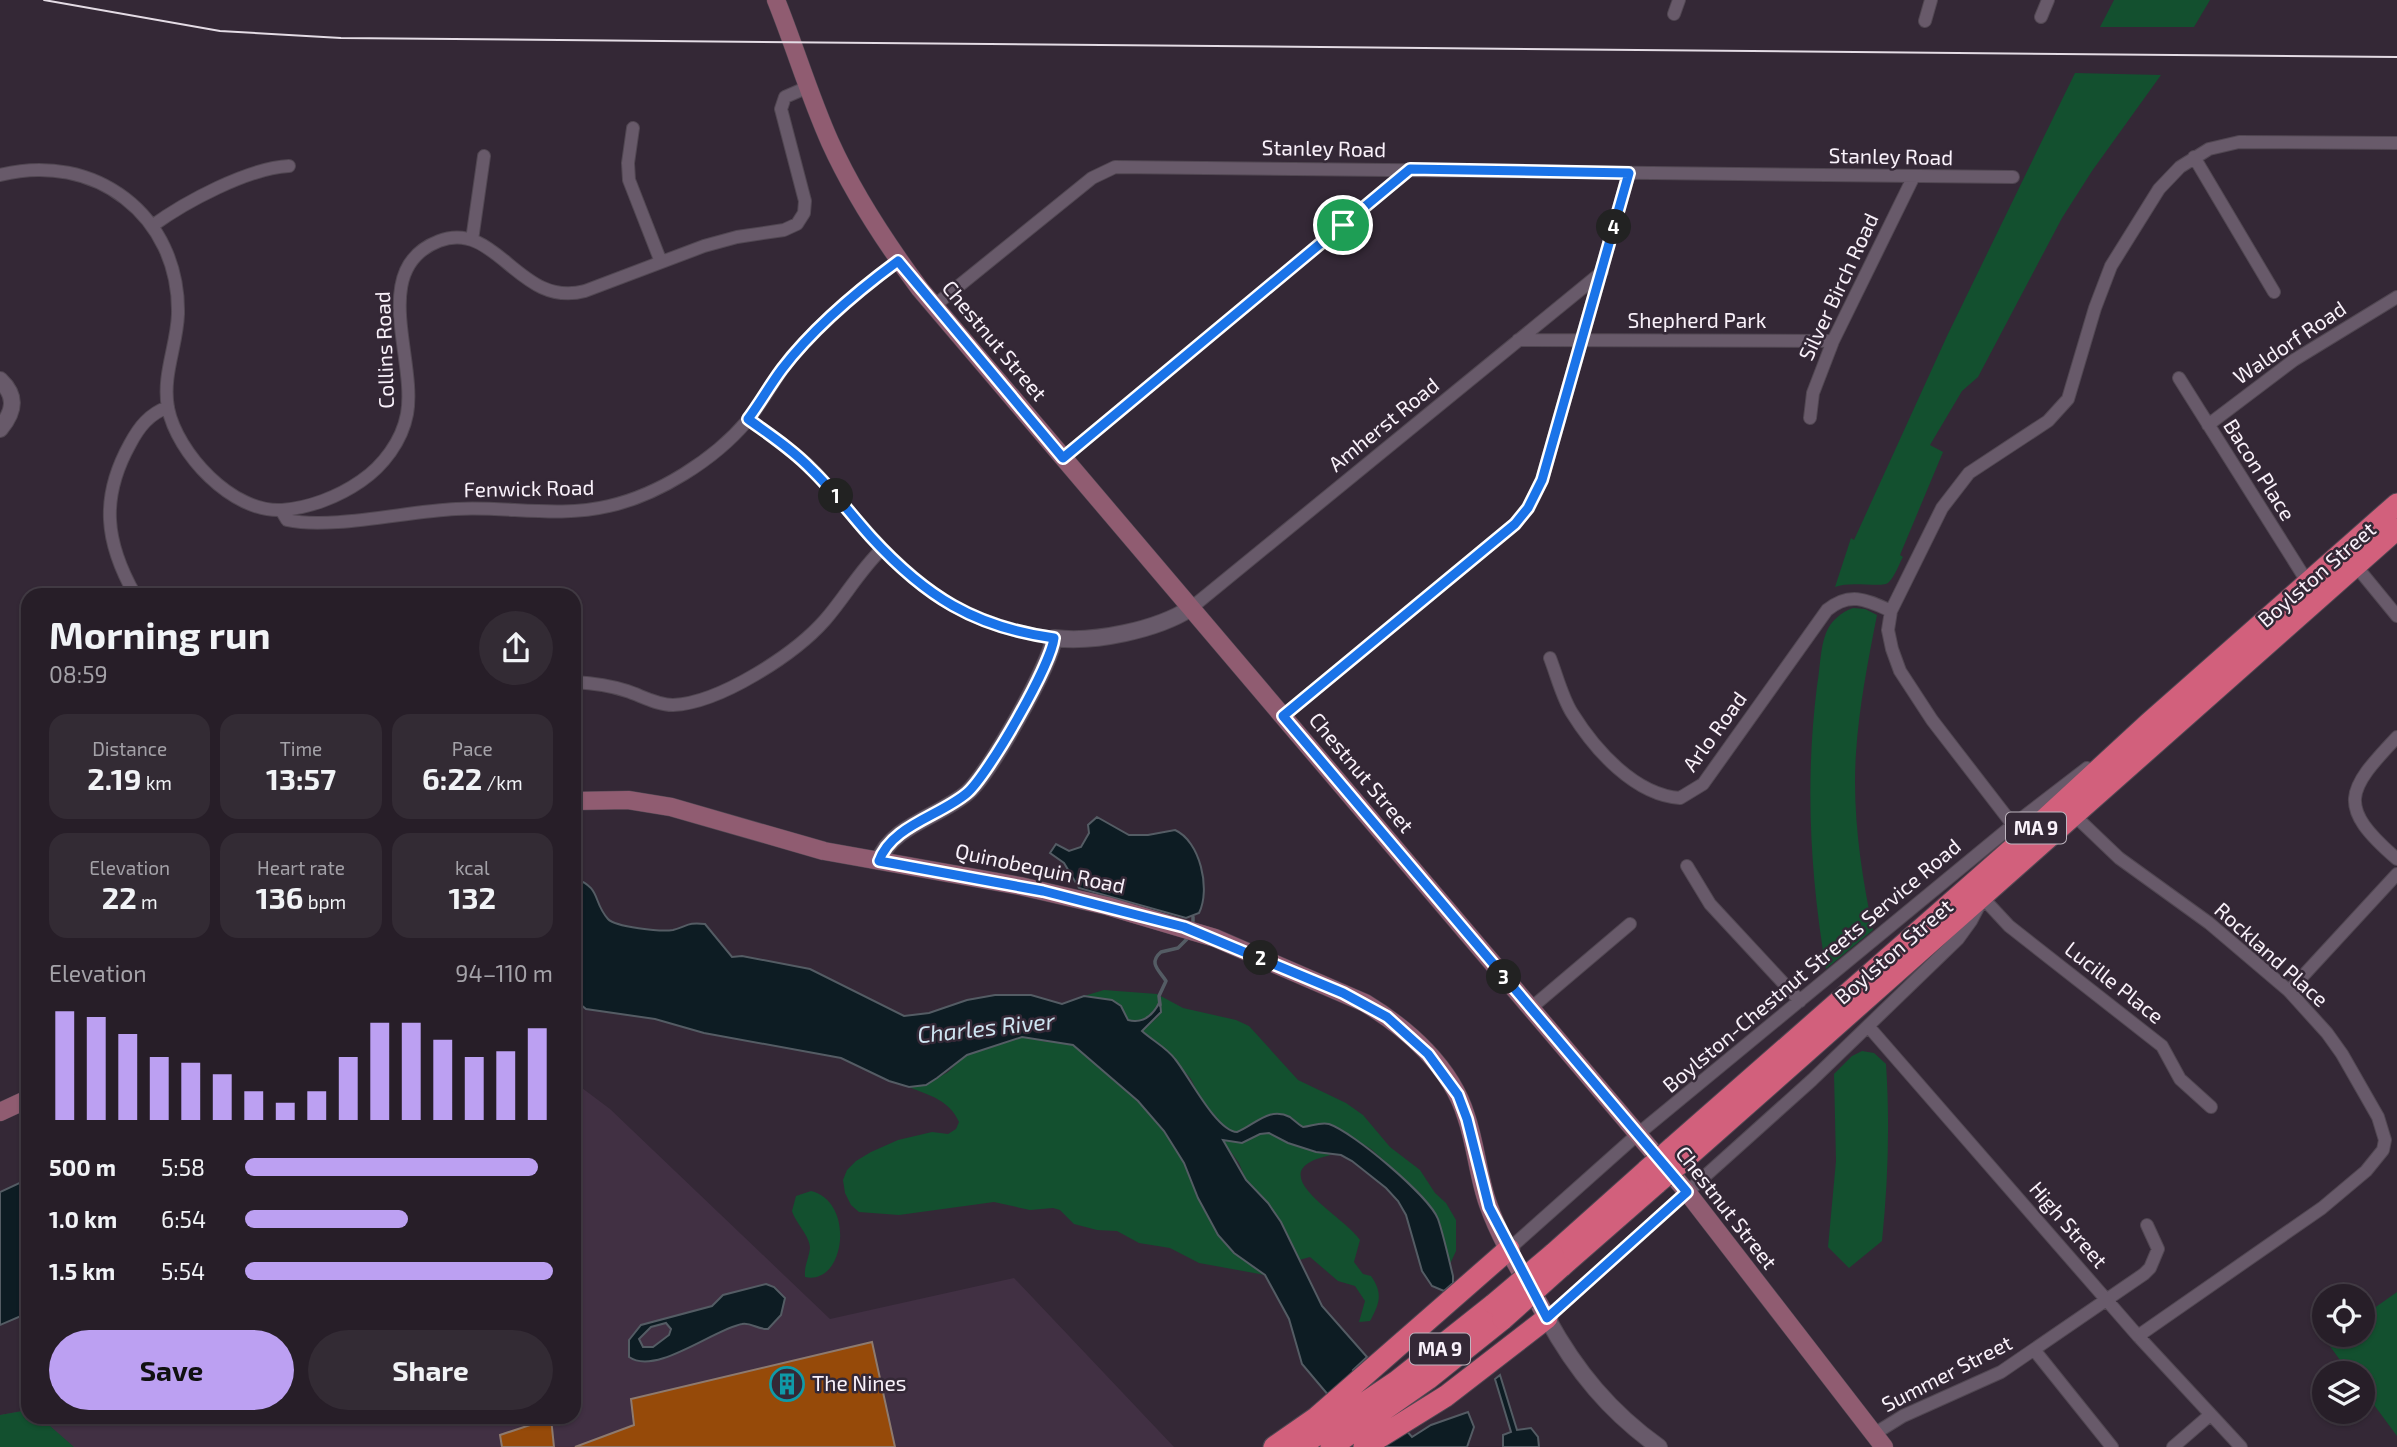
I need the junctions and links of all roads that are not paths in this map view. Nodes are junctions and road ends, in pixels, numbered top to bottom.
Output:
1 (776, 0) edge
2 (1679, 0) edge
3 (1931, 0) edge
4 (2048, 0) edge
5 (1674, 14) dead end
6 (2041, 18) dead end
7 (1925, 21) dead end
8 (808, 87) junction
9 (633, 128) dead end
10 (2397, 143) edge
11 (484, 156) dead end
12 (2194, 157) junction
13 (289, 166) dead end
14 (1410, 169) junction
15 (1629, 173) junction
16 (0, 175) edge
17 (1913, 176) junction
18 (2013, 177) dead end
19 (152, 226) junction
20 (472, 240) junction
21 (898, 261) junction
22 (661, 262) junction
23 (1602, 272) junction
24 (2274, 292) dead end
25 (2397, 297) edge
26 (934, 306) junction
27 (1518, 340) junction
28 (1582, 340) junction
29 (1833, 341) junction
30 (2179, 377) dead end
31 (0, 380) edge
32 (168, 407) junction
33 (1810, 418) dead end
34 (748, 419) junction
35 (2208, 425) junction
36 (0, 429) edge
37 (1063, 458) junction
38 (2397, 504) edge
39 (281, 510) junction
40 (2397, 529) edge
41 (882, 549) junction
42 (2356, 566) junction
43 (2308, 583) junction
44 (132, 588) edge
45 (1191, 608) junction
46 (1891, 611) junction
47 (2397, 616) edge
48 (1054, 638) junction
49 (1550, 658) dead end
50 (581, 683) edge
51 (1283, 716) junction
52 (2149, 723) junction
53 (2397, 737) edge
54 (581, 801) edge
55 (2074, 815) junction
56 (2013, 825) junction
57 (2397, 859) edge
58 (879, 861) junction
59 (1687, 866) dead end
60 (2397, 874) edge
61 (1983, 898) junction
62 (1630, 924) dead end
63 (2289, 991) junction
64 (1800, 1001) junction
65 (1531, 1008) junction
66 (1868, 1026) junction
67 (21, 1102) edge
68 (2211, 1107) dead end
69 (0, 1112) edge
70 (1638, 1134) junction
71 (1677, 1154) junction
72 (1687, 1192) junction
73 (2147, 1225) dead end
74 (1509, 1250) junction
75 (2107, 1300) junction
76 (1547, 1318) junction
77 (2138, 1336) junction
78 (2035, 1351) junction
79 (1395, 1405) junction
80 (2210, 1415) junction
81 (1345, 1428) edge
82 (1879, 1441) edge
83 (1274, 1447) edge
84 (1299, 1447) edge
85 (1331, 1447) edge
86 (1659, 1447) edge
87 (2112, 1447) edge
88 (2173, 1447) edge
89 (2241, 1447) edge

1 - 8 main road, Chestnut Street
2 - 5 street
3 - 7 street
4 - 6 street
8 - 21 main road, Chestnut Street
8 - 22 street
9 - 22 street
10 - 12 street
11 - 20 street
12 - 24 street
12 - 46 street
13 - 19 street
14 - 15 street, Stanley Road
14 - 26 street, Stanley Road
14 - 37 street
15 - 17 street, Stanley Road
15 - 23 street
16 - 19 street, Collins Road
17 - 18 street, Stanley Road
17 - 29 street, Silver Birch Road
19 - 32 street, Collins Road
20 - 22 street
20 - 39 street, Collins Road
21 - 26 main road, Chestnut Street
21 - 34 street, Fenwick Road
23 - 27 street, Amherst Road
23 - 28 street
25 - 35 street, Waldorf Road
26 - 37 main road, Chestnut Street
27 - 28 street, Shepherd Park
27 - 45 street, Amherst Road
28 - 29 street, Shepherd Park
28 - 51 street
29 - 33 street, Silver Birch Road
30 - 35 street, Bacon Place
31 - 36 street
32 - 39 street, Collins Road
32 - 44 street
34 - 39 street, Fenwick Road
34 - 41 street
35 - 43 street, Bacon Place
37 - 45 main road, Chestnut Street
38 - 43 highway, Boylston Street / MA 9
40 - 42 highway, Boylston Street / MA 9
41 - 48 street
41 - 50 street
42 - 47 street
42 - 55 highway, Boylston Street / MA 9
43 - 52 highway, Boylston Street / MA 9
45 - 48 street
45 - 51 main road, Chestnut Street
46 - 49 street, Arlo Road
46 - 56 street
48 - 58 street
51 - 65 main road, Chestnut Street
52 - 56 street, Boylston-Chestnut Streets Service Road
52 - 71 highway, Boylston Street / MA 9
53 - 57 street
54 - 58 main road, Quinobequin Road
55 - 61 highway, Boylston Street / MA 9
55 - 63 street, Rockland Place
56 - 64 street, Boylston-Chestnut Streets Service Road
58 - 74 main road, Quinobequin Road
59 - 64 street
60 - 63 street
61 - 66 street
61 - 68 street, Lucille Place
61 - 71 highway, Boylston Street / MA 9
62 - 65 street
63 - 77 street, Rockland Place
64 - 70 street, Boylston-Chestnut Streets Service Road
65 - 70 main road, Chestnut Street
66 - 72 street
66 - 75 street, High Street
67 - 69 main road
70 - 72 main road, Chestnut Street
70 - 74 street, Boylston-Chestnut Streets Service Road
71 - 79 highway, Boylston Street / MA 9, bridge
72 - 76 street
72 - 82 main road, Chestnut Street
73 - 75 street, Summer Street
74 - 76 main road, Quinobequin Road
74 - 81 highway
75 - 77 street, High Street
75 - 78 street, Summer Street
76 - 79 highway
76 - 86 street
77 - 80 street, High Street
78 - 82 street, Summer Street
78 - 87 street
79 - 81 highway, MA 9
80 - 88 street
80 - 89 street, High Street
81 - 83 highway
81 - 84 highway, MA 9
81 - 85 highway, MA 9

